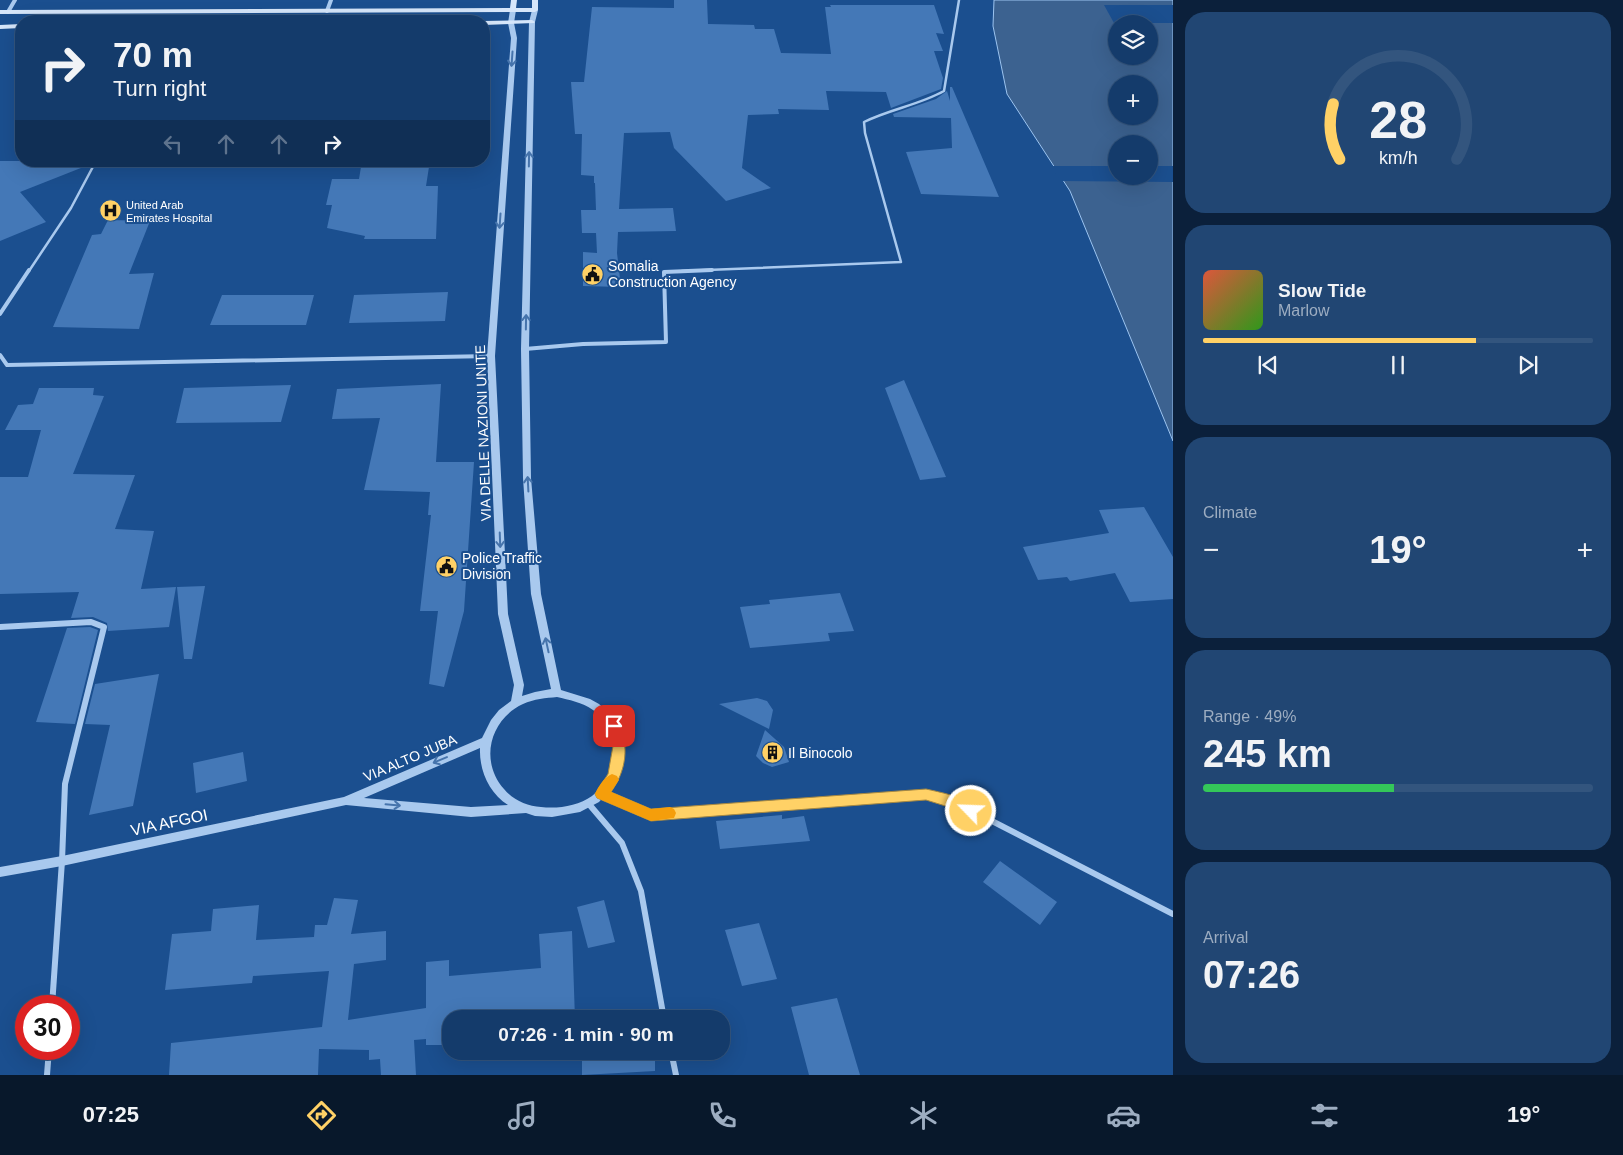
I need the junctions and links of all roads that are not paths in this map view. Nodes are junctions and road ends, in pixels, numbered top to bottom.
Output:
1 (15, 0) edge
2 (331, 0) edge
3 (514, 0) edge
4 (535, 0) edge
5 (958, 0) edge
6 (513, 10) junction
7 (535, 10) junction
8 (327, 11) junction
9 (0, 12) edge
10 (8, 12) junction
11 (532, 22) junction
12 (490, 23) edge
13 (512, 23) junction
14 (15, 26) edge
15 (0, 27) edge
16 (93, 167) edge
17 (0, 314) edge
18 (525, 349) junction
19 (0, 355) edge
20 (491, 356) junction
21 (0, 626) edge
22 (557, 692) junction
23 (514, 704) junction
24 (485, 741) junction
25 (601, 794) junction
26 (345, 801) junction
27 (588, 803) junction
28 (524, 808) junction
29 (62, 861) junction
30 (0, 872) edge
31 (1173, 914) edge
32 (53, 995) edge
33 (662, 1010) edge
34 (48, 1060) edge
35 (673, 1060) edge
36 (47, 1075) edge
37 (676, 1075) edge

1 - 10 street
2 - 8 street
3 - 6 main road
4 - 7 main road
5 - 18 lane
6 - 7 main road
6 - 8 main road
6 - 13 street, VIA DELLE NAZIONI UNITE
7 - 11 street
8 - 10 main road
9 - 10 main road
11 - 13 main road
18 -> 11 street
12 - 13 main road
13 -> 20 street, VIA DELLE NAZIONI UNITE
14 - 15 main road
16 - 17 lane
22 -> 18 street
19 - 20 lane
20 -> 23 street, VIA DELLE NAZIONI UNITE
21 - 29 street
22 - 23 street
22 - 25 street
23 - 24 street
24 -> 26 street, VIA ALTO JUBA
24 - 28 street
25 - 27 street
25 - 31 street
26 -> 28 street
26 - 29 street, VIA AFGOI
27 - 28 street
27 - 33 street
29 - 30 street, VIA AFGOI
29 - 32 street
34 - 36 street
35 - 37 street

